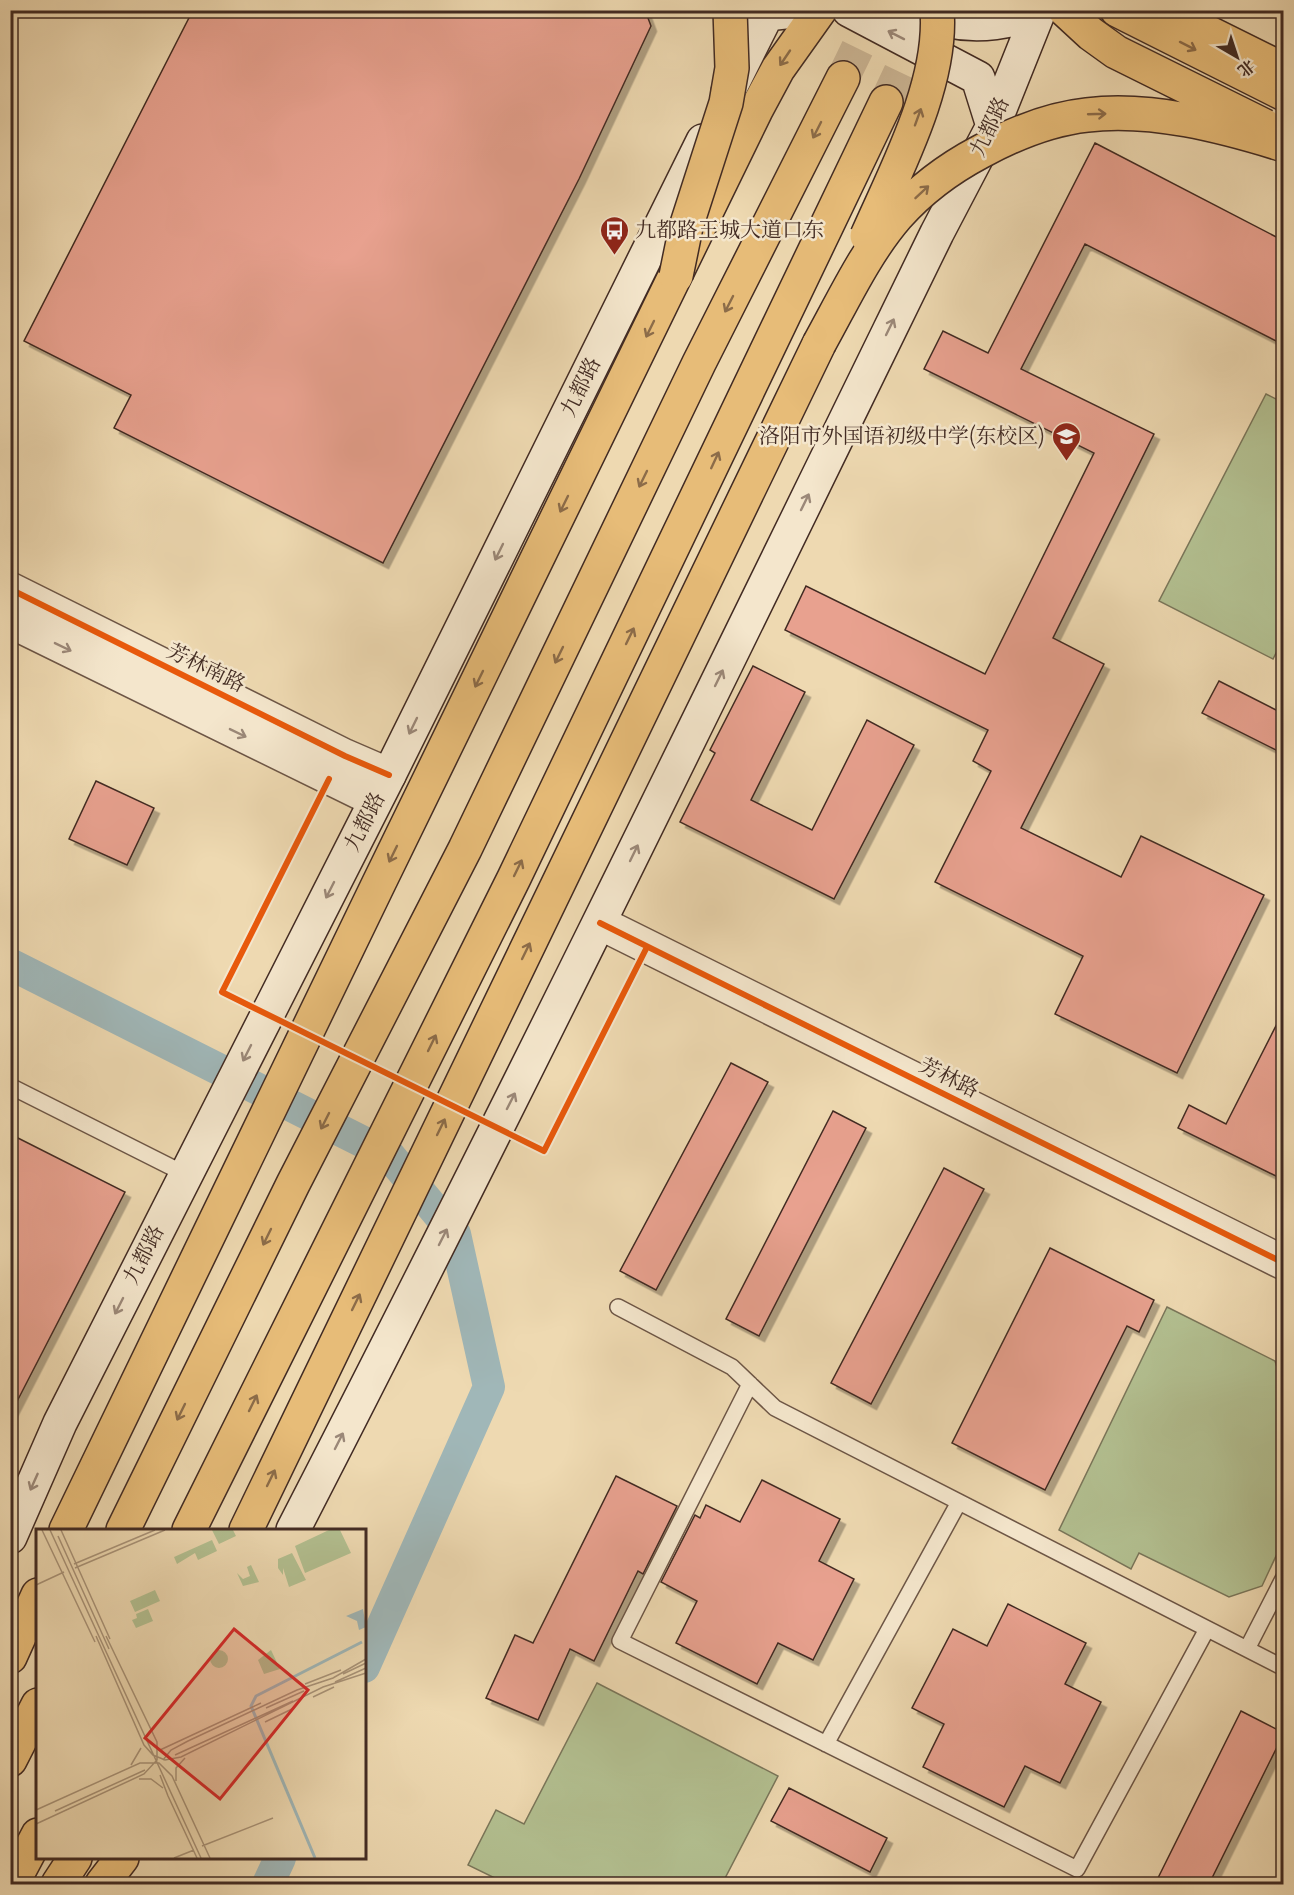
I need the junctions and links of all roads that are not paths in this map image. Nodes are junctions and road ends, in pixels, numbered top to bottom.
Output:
1 (730, 10) edge
2 (802, 10) edge
3 (820, 10) edge
4 (849, 10) edge
5 (914, 10) edge
6 (937, 10) edge
7 (1065, 10) edge
8 (1117, 10) edge
9 (1163, 10) edge
10 (1039, 11) edge
11 (768, 12) edge
12 (1284, 70) edge
13 (843, 78) tunnel mouth
14 (1284, 94) edge
15 (886, 102) tunnel mouth
16 (993, 126) junction
17 (1284, 136) edge
18 (1284, 145) edge
19 (676, 276) junction
20 (819, 344) junction
21 (10, 589) edge
22 (10, 621) edge
23 (382, 788) junction
24 (604, 914) junction
25 (10, 1086) edge
26 (185, 1174) junction
27 (1284, 1241) edge
28 (1284, 1263) edge
29 (618, 1307) dead end
30 (750, 1384) junction
31 (958, 1502) junction
32 (66, 1529) edge
33 (123, 1529) edge
34 (189, 1529) edge
35 (246, 1529) edge
36 (294, 1529) edge
37 (10, 1537) edge
38 (1284, 1577) edge
39 (36, 1599) edge
40 (1207, 1629) junction
41 (1247, 1649) junction
42 (10, 1657) edge
43 (1284, 1668) edge
44 (36, 1709) edge
45 (826, 1744) junction
46 (10, 1760) edge
47 (36, 1838) edge
48 (74, 1859) edge
49 (122, 1859) edge
50 (123, 1859) edge
51 (12, 1884) edge
52 (58, 1884) edge
53 (102, 1884) edge
54 (109, 1884) edge

1 - 19 main road, bridge
2 - 11 main road
3 -> 19 main road, bridge
16 -> 4 main road
5 - 10 main road
20 -> 6 main road, bridge
7 - 17 main road, bridge
8 -> 14 main road
9 - 12 main road
10 - 16 main road, 九都路
10 - 17 main road
11 -> 23 main road, 九都路
13 -> 33 main road
34 -> 15 main road
24 -> 16 main road, 九都路
20 -> 18 main road, bridge
19 -> 32 main road
35 -> 20 main road
21 - 23 main road, 芳林南路
22 -> 23 main road
23 -> 26 main road, 九都路
24 - 27 main road, 芳林路
24 - 28 main road, 芳林路
36 -> 24 main road, 九都路
25 - 26 lane
26 -> 37 main road, 九都路
29 - 30 lane
30 - 31 lane
30 - 45 lane
31 - 40 lane
31 - 45 lane
38 - 41 lane
39 - 42 main road
40 - 41 lane
40 - 45 lane
41 - 43 lane
44 - 46 main road
47 - 51 main road
48 - 52 main road
49 - 53 main road
50 - 54 main road

